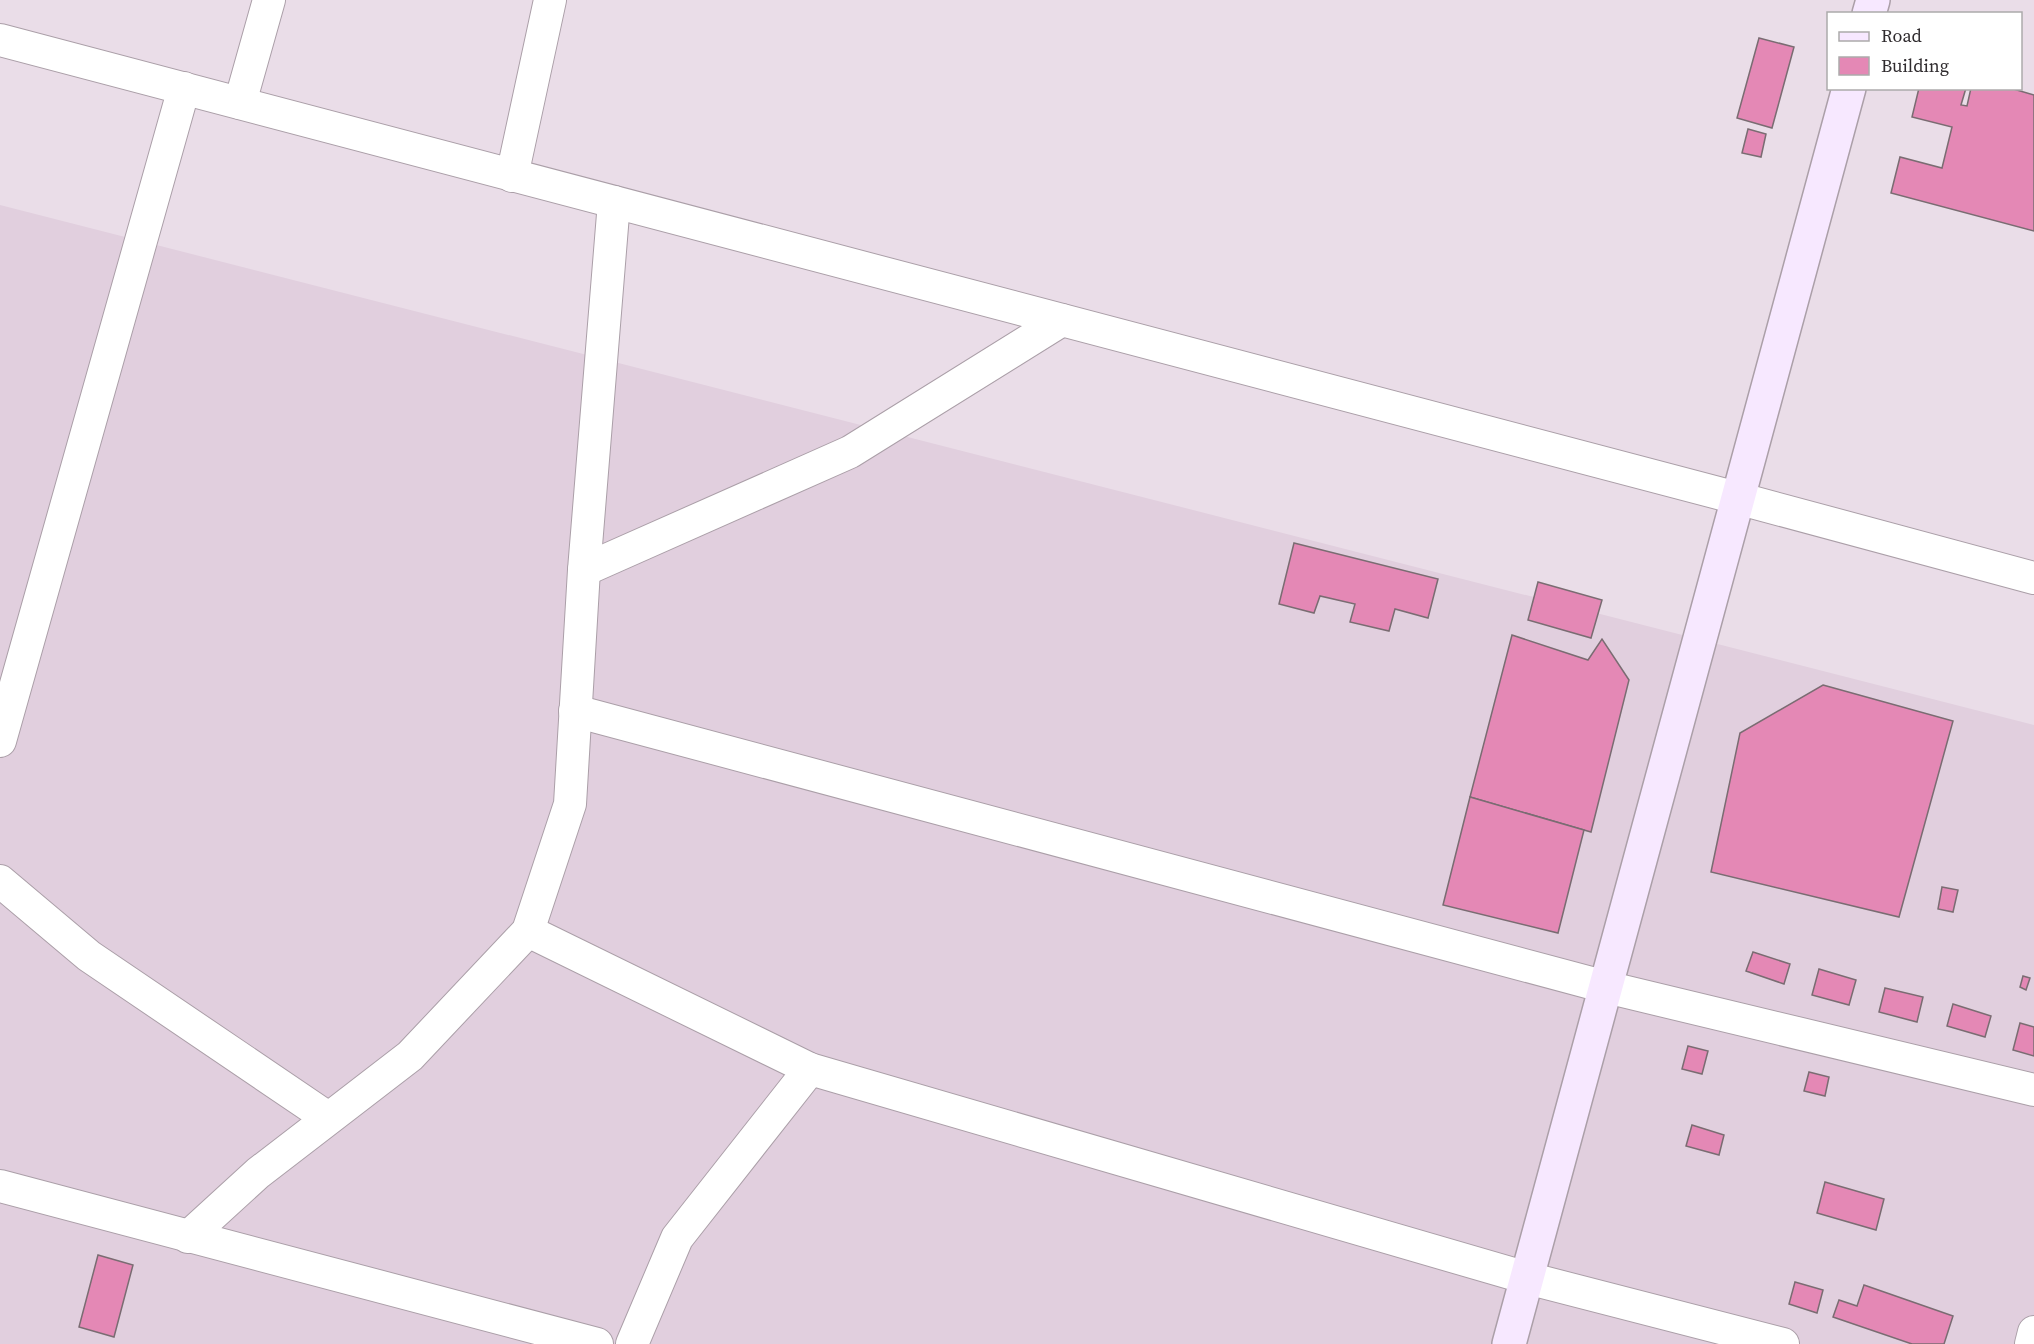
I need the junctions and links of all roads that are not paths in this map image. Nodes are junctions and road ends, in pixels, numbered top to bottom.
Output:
1 (269, 0) edge
2 (550, 0) edge
3 (0, 40) edge
4 (184, 88) junction
5 (1848, 90) edge
6 (240, 103) junction
7 (513, 176) junction
8 (614, 202) junction
9 (1062, 320) junction
10 (1737, 498) junction
11 (584, 570) junction
12 (2034, 578) edge
13 (575, 711) junction
14 (0, 741) edge
15 (0, 881) edge
16 (528, 931) junction
17 (1606, 987) junction
18 (810, 1069) junction
19 (2034, 1090) edge
20 (328, 1118) junction
21 (0, 1186) edge
22 (188, 1237) junction
23 (1527, 1278) junction
24 (2034, 1332) edge
25 (597, 1344) edge
26 (632, 1344) edge
27 (1509, 1344) edge
28 (1783, 1344) edge
29 (2031, 1344) edge

1 - 6 street
2 - 7 street
3 - 4 street
4 - 6 street
4 - 14 street
5 - 10 main road
6 - 7 street
7 - 8 street
8 - 9 street
8 - 11 street
9 - 10 street
9 - 11 street
10 - 12 street
10 - 17 main road
11 - 13 street
13 - 16 street
13 - 17 street
15 - 20 street
16 - 18 street
16 - 20 street
17 - 19 street
17 - 23 main road
18 - 23 street
18 - 26 street
20 - 22 street
21 - 22 street
22 - 25 street
23 - 27 main road
23 - 28 street
24 - 29 street

